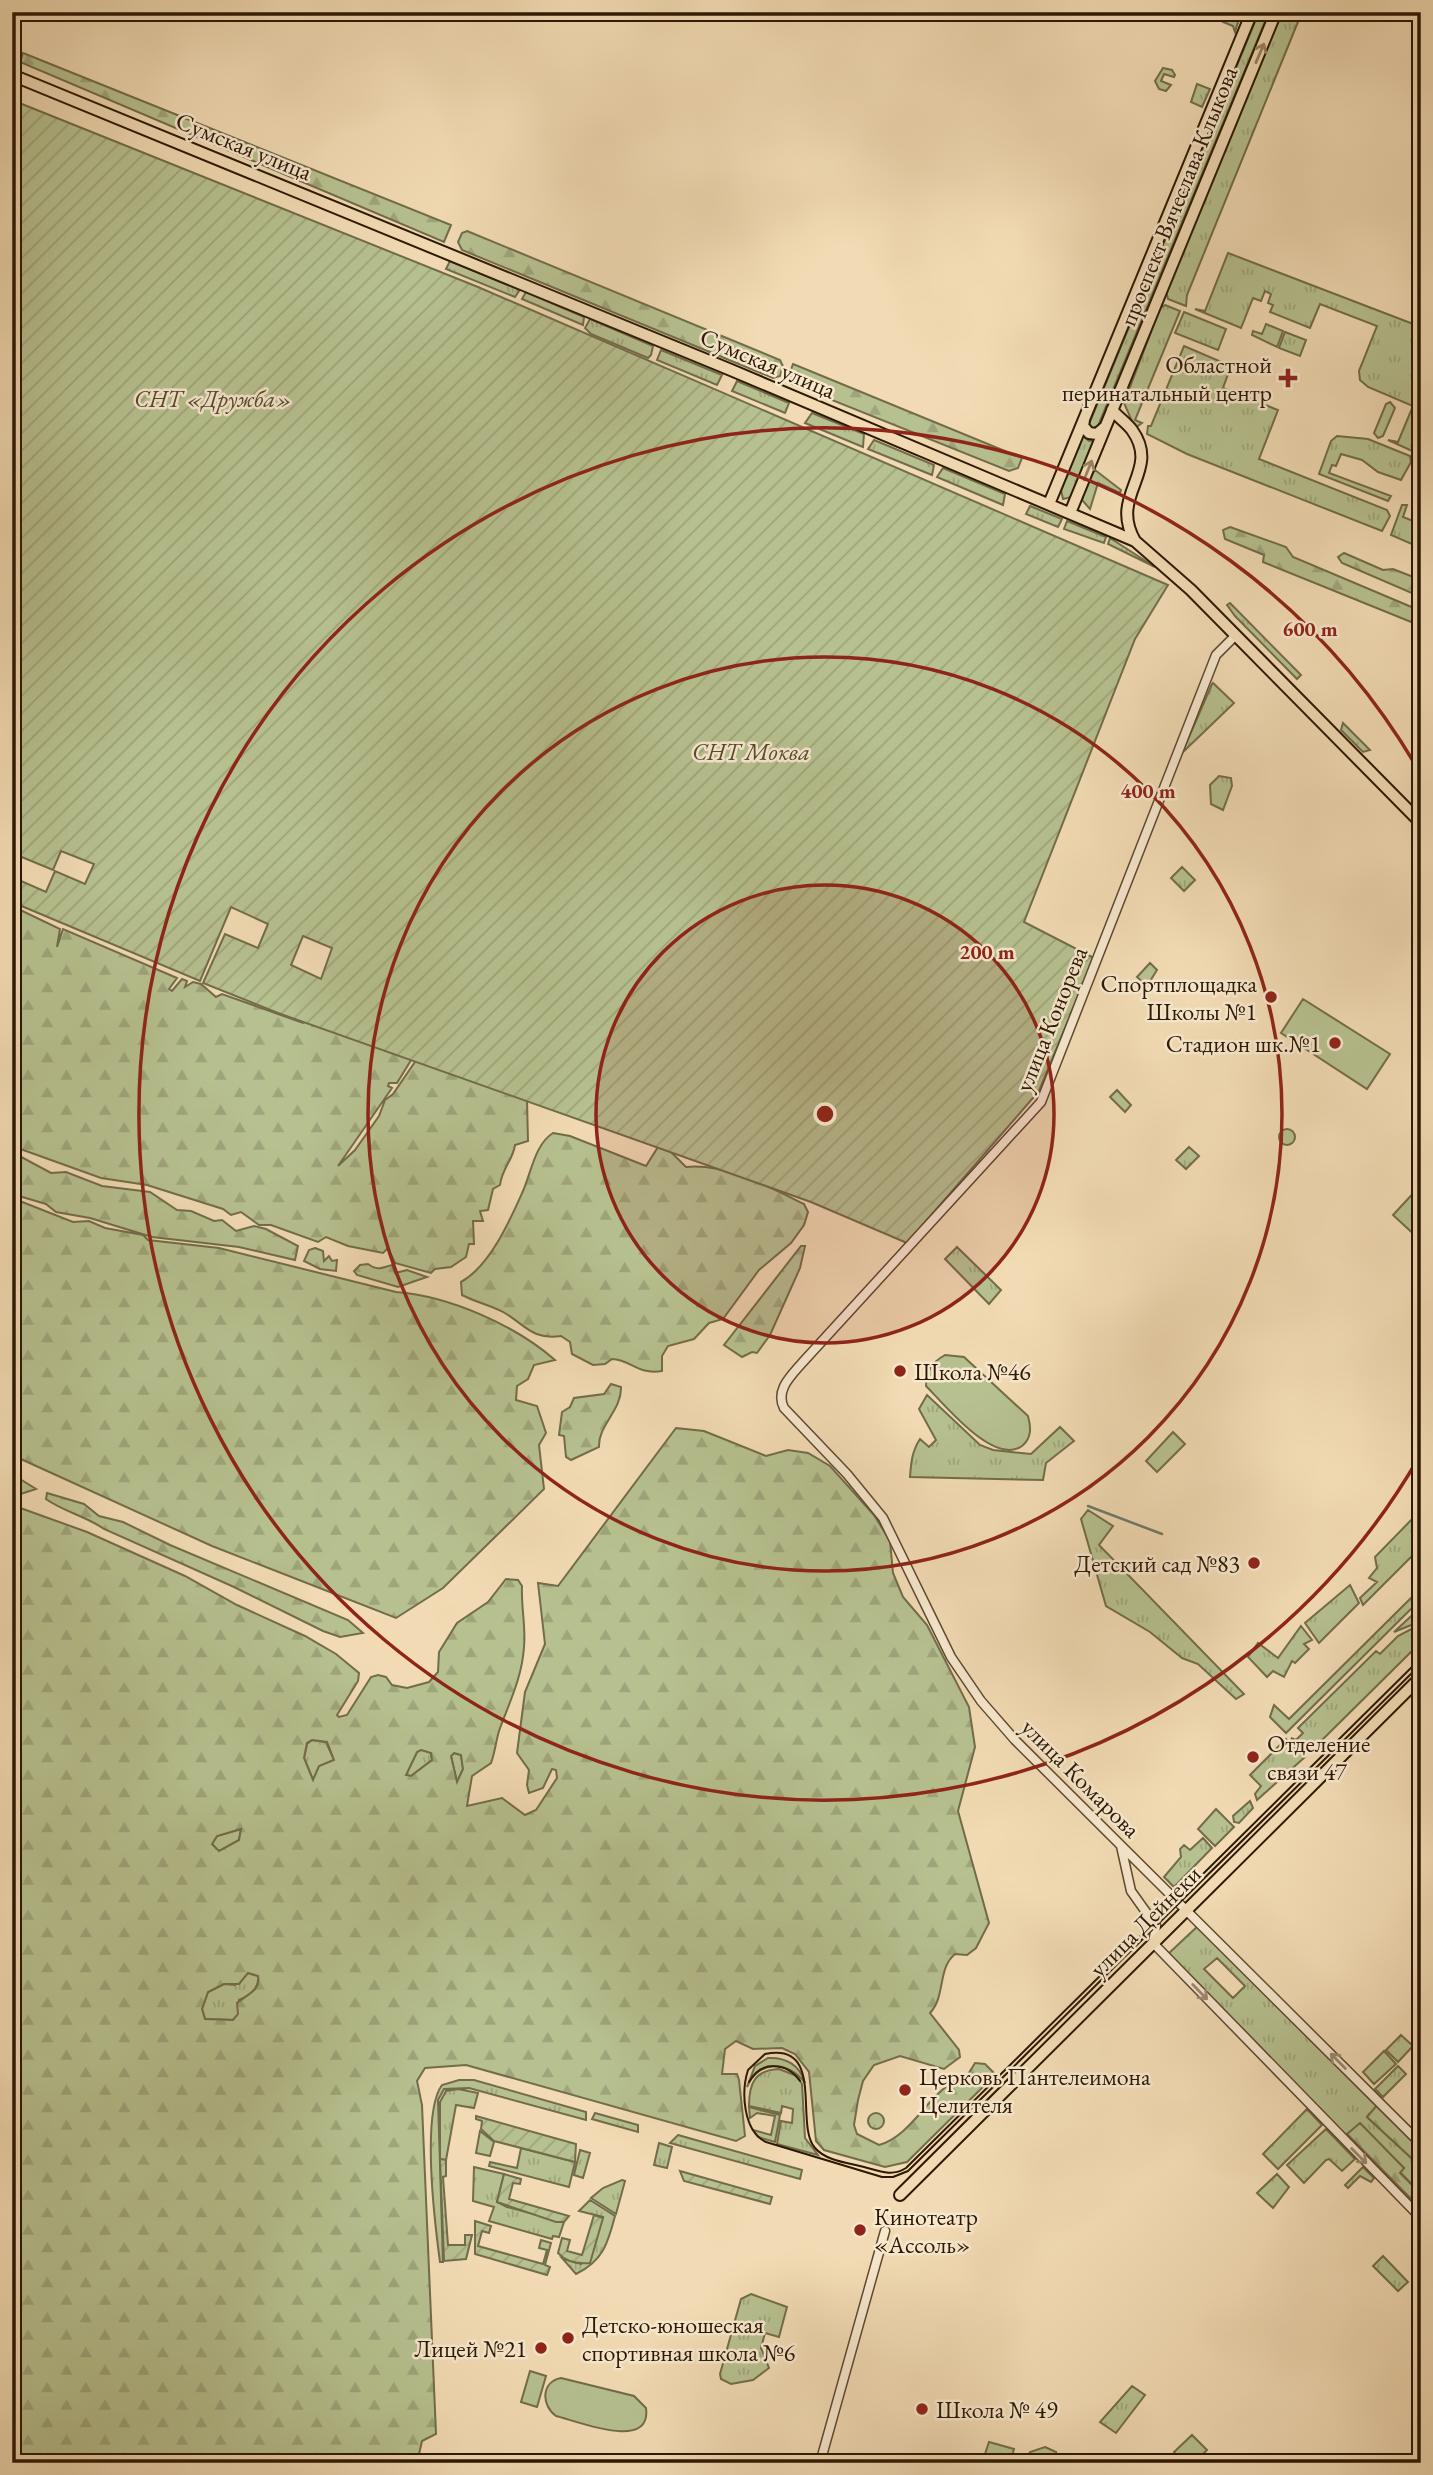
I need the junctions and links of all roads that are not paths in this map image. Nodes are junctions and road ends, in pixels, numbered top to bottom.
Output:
1 (1252, 12) edge
2 (1276, 12) edge
3 (12, 75) edge
4 (1112, 410) junction
5 (1084, 420) junction
6 (1105, 427) junction
7 (1049, 504) junction
8 (1070, 513) junction
9 (1135, 541) junction
10 (1236, 635) junction
11 (1421, 823) edge
12 (782, 1392) joint
13 (1421, 1677) edge
14 (1121, 1846) junction
15 (1187, 1910) junction
16 (1153, 1943) junction
17 (1421, 2144) edge
18 (900, 2195) dead end
19 (1421, 2218) edge
20 (885, 2231) dead end
21 (820, 2463) edge

1 - 5 main road, проспект Вячеслава Клыкова
4 -> 2 main road, проспект Вячеслава Клыкова
3 - 7 main road, Сумская улица
4 - 6 main road, проспект Вячеслава Клыкова
4 - 9 main road
5 - 6 main road
5 - 7 main road, проспект Вячеслава Клыкова
8 -> 6 main road, проспект Вячеслава Клыкова
7 - 8 main road, Сумская улица
8 - 9 main road, Сумская улица
9 - 10 main road, Сумская улица
10 - 11 main road, Сумская улица
10 - 12 street, улица Конорева
12 - 14 street, улица Комарова
13 - 15 main road, улица Дейнеки
14 - 15 street, улица Комарова
14 - 16 street
15 - 16 main road, улица Дейнеки
17 -> 15 street, улица Комарова
16 - 18 main road, улица Дейнеки
16 -> 19 street
20 - 21 street

